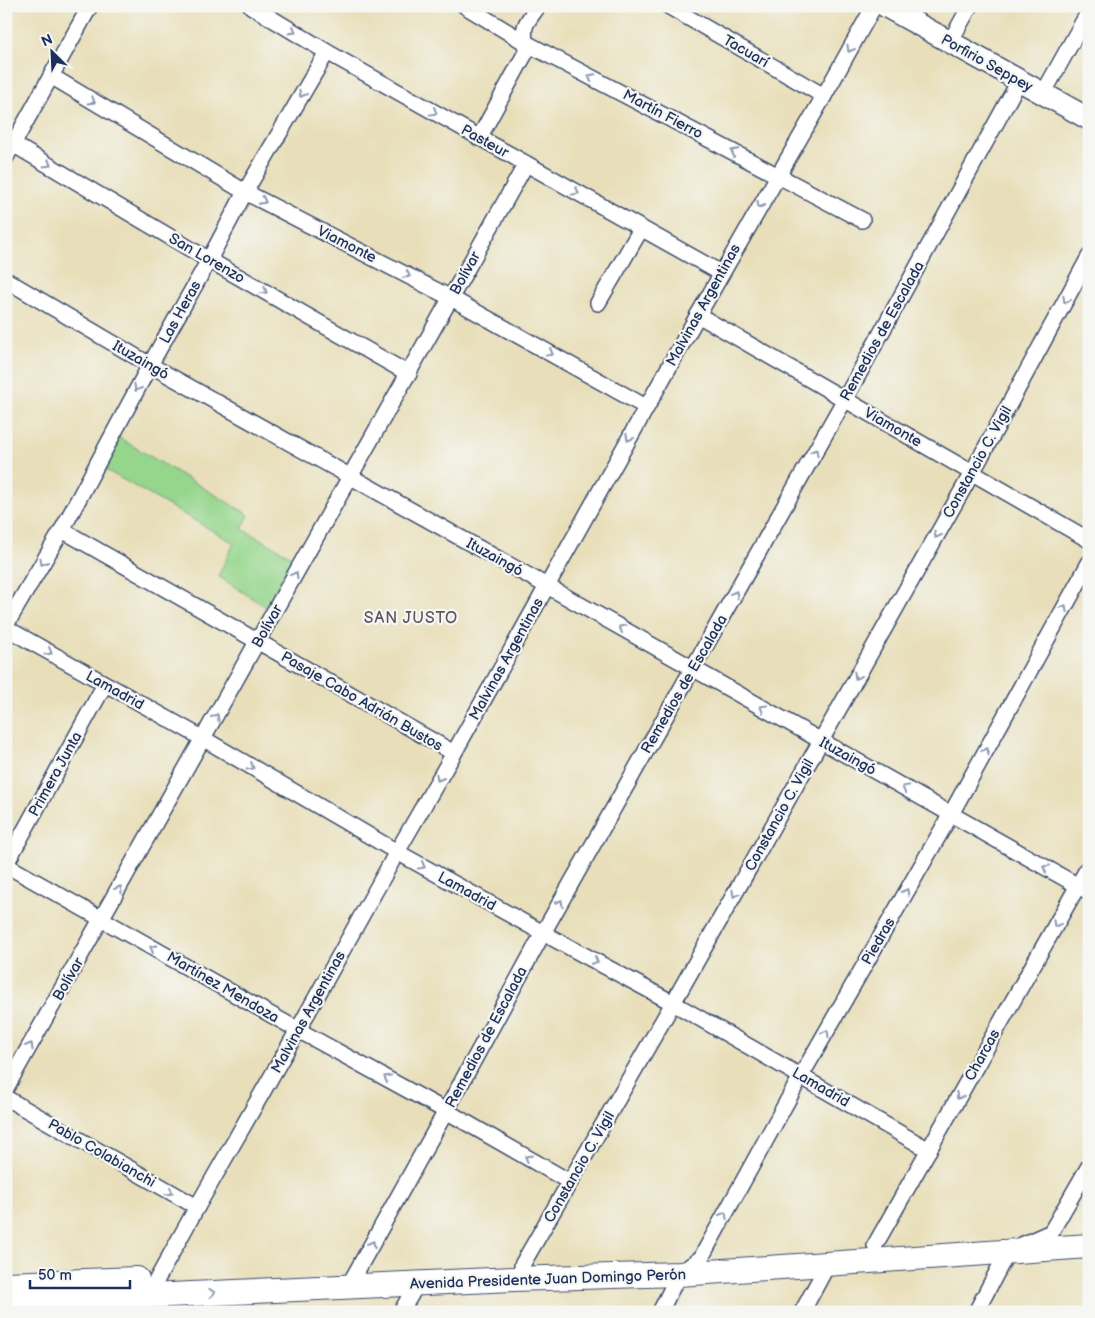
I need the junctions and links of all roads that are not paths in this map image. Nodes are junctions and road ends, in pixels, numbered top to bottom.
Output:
1 (90, 6) edge
2 (251, 6) edge
3 (465, 6) edge
4 (538, 6) edge
5 (668, 6) edge
6 (874, 6) edge
7 (885, 6) edge
8 (970, 6) edge
9 (1089, 11) edge
10 (950, 42) junction
11 (526, 43) junction
12 (327, 52) junction
13 (50, 76) junction
14 (1019, 81) junction
15 (1043, 94) junction
16 (824, 96) junction
17 (1089, 119) edge
18 (480, 138) junction
19 (9, 147) edge
20 (526, 164) junction
21 (778, 175) junction
22 (244, 192) junction
23 (862, 220) dead end
24 (641, 229) junction
25 (1089, 257) edge
26 (209, 260) junction
27 (721, 273) junction
28 (6, 280) edge
29 (451, 298) junction
30 (598, 303) dead end
31 (698, 315) junction
32 (150, 365) junction
33 (409, 374) junction
34 (845, 399) junction
35 (646, 407) junction
36 (972, 473) junction
37 (350, 476) junction
38 (62, 530) junction
39 (1089, 540) edge
40 (1089, 563) edge
41 (547, 586) junction
42 (6, 627) edge
43 (258, 642) junction
44 (693, 669) junction
45 (105, 684) junction
46 (204, 740) junction
47 (821, 741) junction
48 (454, 753) junction
49 (951, 814) junction
50 (397, 852) junction
51 (6, 864) edge
52 (1089, 866) edge
53 (1083, 889) edge
54 (102, 919) junction
55 (542, 933) junction
56 (673, 1003) junction
57 (298, 1030) junction
58 (801, 1076) junction
59 (6, 1088) edge
60 (6, 1098) edge
61 (446, 1111) junction
62 (929, 1150) junction
63 (1089, 1166) edge
64 (570, 1182) junction
65 (197, 1207) junction
66 (1089, 1230) edge
67 (1051, 1232) junction
68 (875, 1245) junction
69 (1089, 1246) edge
70 (1008, 1251) junction
71 (701, 1258) junction
72 (828, 1264) junction
73 (522, 1265) junction
74 (679, 1274) junction
75 (352, 1279) junction
76 (6, 1284) edge
77 (416, 1284) junction
78 (148, 1295) edge
79 (6, 1301) edge
80 (401, 1312) edge
81 (660, 1312) edge
82 (802, 1312) edge
83 (976, 1312) edge

1 - 13 street
2 -> 12 street, Pasteur
3 - 11 street, Martín Fierro
4 - 11 street
5 - 16 street, Tacuarí
6 -> 16 street, Malvinas Argentinas
7 - 10 main road, Porfirio Seppey
8 - 10 street
9 - 15 street
10 - 14 main road, Porfirio Seppey
11 - 18 street
21 -> 11 street, Martín Fierro
12 -> 18 street, Pasteur
12 -> 22 street, Las Heras
13 - 19 street
13 -> 22 street, Viamonte
14 - 15 main road, Porfirio Seppey
14 - 34 street, Remedios de Escalada
15 - 17 main road, Porfirio Seppey
16 - 21 street, Malvinas Argentinas
18 - 20 street, Pasteur
19 -> 26 street, San Lorenzo
20 -> 24 street, Pasteur
20 - 29 street, Bolívar
21 - 23 street, Martín Fierro
21 -> 27 street, Malvinas Argentinas
22 - 26 street, Las Heras
22 -> 29 street, Viamonte
24 - 27 street, Pasteur
24 - 30 street
25 -> 36 street, Constancio C. Vigil
26 - 32 street, Las Heras
26 -> 33 street, San Lorenzo
27 - 31 street, Malvinas Argentinas
28 - 32 street, Ituzaingó
29 - 33 street, Bolívar
29 -> 35 street, Viamonte
31 - 34 street, Viamonte
31 - 35 street, Malvinas Argentinas
32 - 37 street, Ituzaingó
32 -> 38 street, Las Heras
33 - 37 street, Bolívar
34 - 36 street, Viamonte
44 -> 34 street, Remedios de Escalada
35 -> 41 street, Malvinas Argentinas
36 - 39 street, Viamonte
36 -> 47 street, Constancio C. Vigil
37 - 41 street, Ituzaingó
43 -> 37 street, Bolívar
38 -> 42 street, Las Heras
38 - 43 street, Pasaje Cabo Adrián Bustos
49 -> 40 street, Piedras
44 -> 41 street, Ituzaingó
41 - 48 street, Malvinas Argentinas
42 -> 45 street, Lamadrid
46 -> 43 street, Bolívar
43 - 48 street, Pasaje Cabo Adrián Bustos
47 -> 44 street, Ituzaingó
55 -> 44 street, Remedios de Escalada
45 - 46 street, Lamadrid
45 - 51 street, Primera Junta
46 -> 50 street, Lamadrid
54 -> 46 street, Bolívar
49 -> 47 street, Ituzaingó
47 -> 56 street, Constancio C. Vigil
48 -> 50 street, Malvinas Argentinas
53 -> 49 street, Ituzaingó
58 -> 49 street, Piedras
50 -> 55 street, Lamadrid
50 - 57 street, Malvinas Argentinas
51 - 54 street, Martínez Mendoza
52 - 53 street, Charcas
53 -> 62 street, Charcas
57 -> 54 street, Martínez Mendoza
59 -> 54 street, Bolívar
55 -> 56 street, Lamadrid
55 - 61 street, Remedios de Escalada
56 - 58 street, Lamadrid
56 - 64 street, Constancio C. Vigil
61 -> 57 street, Martínez Mendoza
57 - 65 street, Malvinas Argentinas
58 - 62 street, Lamadrid
71 -> 58 street, Piedras
60 -> 65 street, Pablo Colabianchi
64 -> 61 street, Martínez Mendoza
75 -> 61 street, Remedios de Escalada
62 - 68 street, Charcas
63 - 67 street
64 - 73 street, Constancio C. Vigil
65 - 78 street, Malvinas Argentinas
66 - 67 main road, Avenida Presidente Juan Domingo Perón
67 - 68 main road, Avenida Presidente Juan Domingo Perón
67 - 70 street
68 - 71 main road, Avenida Presidente Juan Domingo Perón
69 - 70 main road, Avenida Presidente Juan Domingo Perón
70 - 72 main road, Avenida Presidente Juan Domingo Perón
70 - 83 street
71 - 73 main road, Avenida Presidente Juan Domingo Perón
71 - 74 street, Piedras
72 - 74 main road, Avenida Presidente Juan Domingo Perón
72 - 82 street
73 - 75 main road, Avenida Presidente Juan Domingo Perón
74 - 77 main road, Avenida Presidente Juan Domingo Perón
74 - 81 street, Piedras
75 - 77 main road, Avenida Presidente Juan Domingo Perón
75 - 78 main road, Avenida Presidente Juan Domingo Perón
76 - 78 main road, Avenida Presidente Juan Domingo Perón
77 - 80 street
78 - 79 main road, Avenida Presidente Juan Domingo Perón

